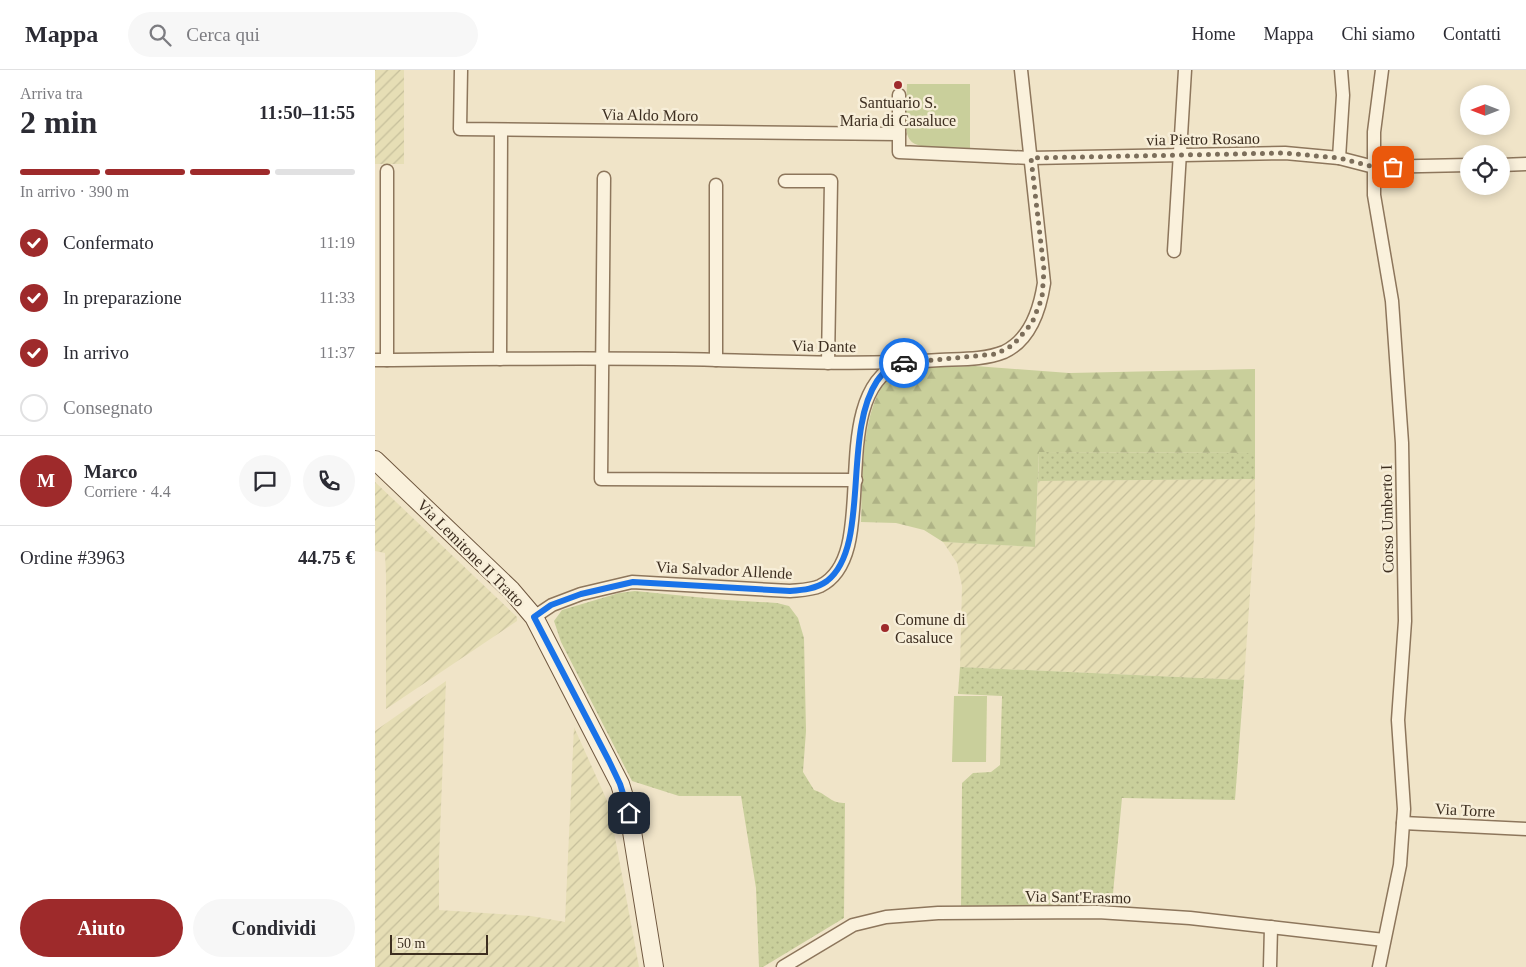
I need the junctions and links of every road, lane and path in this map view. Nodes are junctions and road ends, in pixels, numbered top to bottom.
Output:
1 (461, 70) edge
2 (1021, 70) edge
3 (1185, 70) edge
4 (1341, 70) edge
5 (1382, 70) edge
6 (899, 95) dead end
7 (501, 130) junction
8 (899, 134) junction
9 (1181, 155) junction
10 (1031, 158) junction
11 (1339, 158) junction
12 (1526, 164) edge
13 (1460, 165) edge
14 (1510, 165) edge
15 (1374, 167) junction
16 (387, 171) dead end
17 (604, 178) dead end
18 (785, 181) dead end
19 (716, 185) dead end
20 (381, 228) edge
21 (1175, 251) dead end
22 (500, 359) junction
23 (602, 359) junction
24 (381, 360) edge
25 (716, 360) junction
26 (828, 363) junction
27 (900, 363) junction
28 (375, 460) edge
29 (856, 480) junction
30 (534, 617) junction
31 (1403, 823) junction
32 (1526, 829) edge
33 (1271, 927) junction
34 (1384, 940) junction
35 (654, 967) edge
36 (783, 967) edge
37 (1270, 967) edge
38 (1379, 967) edge

1 - 7 street, Via Aldo Moro
2 - 10 street, Via Dante
3 - 9 street
4 - 11 street
5 - 15 street, Corso Umberto I
6 - 8 street
7 - 8 street, Via Aldo Moro
7 - 22 street
8 - 10 street, via Pietro Rosano
9 - 10 street, via Pietro Rosano
9 - 11 street, via Pietro Rosano
9 - 21 street
10 - 27 street, Via Dante
11 - 15 street, via Pietro Rosano
12 - 14 street
13 - 15 street, via Pietro Rosano
15 - 31 street, Corso Umberto I
16 - 20 street
17 - 23 street
18 - 26 street
19 - 25 street
20 - 24 street
22 - 23 street, Via Dante
22 - 24 street, Via Dante
23 - 25 street, Via Dante
23 - 29 street
25 - 26 street, Via Dante
26 - 27 street, Via Dante
27 - 29 street, Via Salvador Allende
28 - 30 street, Via Lemitone II Tratto
29 - 30 street, Via Salvador Allende
30 - 35 street, Via Lemitone II Tratto
31 - 32 street, Via Torre
31 - 34 street, Corso Umberto I
33 - 34 street, Via Sant'Erasmo
33 - 36 street, Via Sant'Erasmo
33 - 37 street
34 - 38 street, Corso Umberto I

